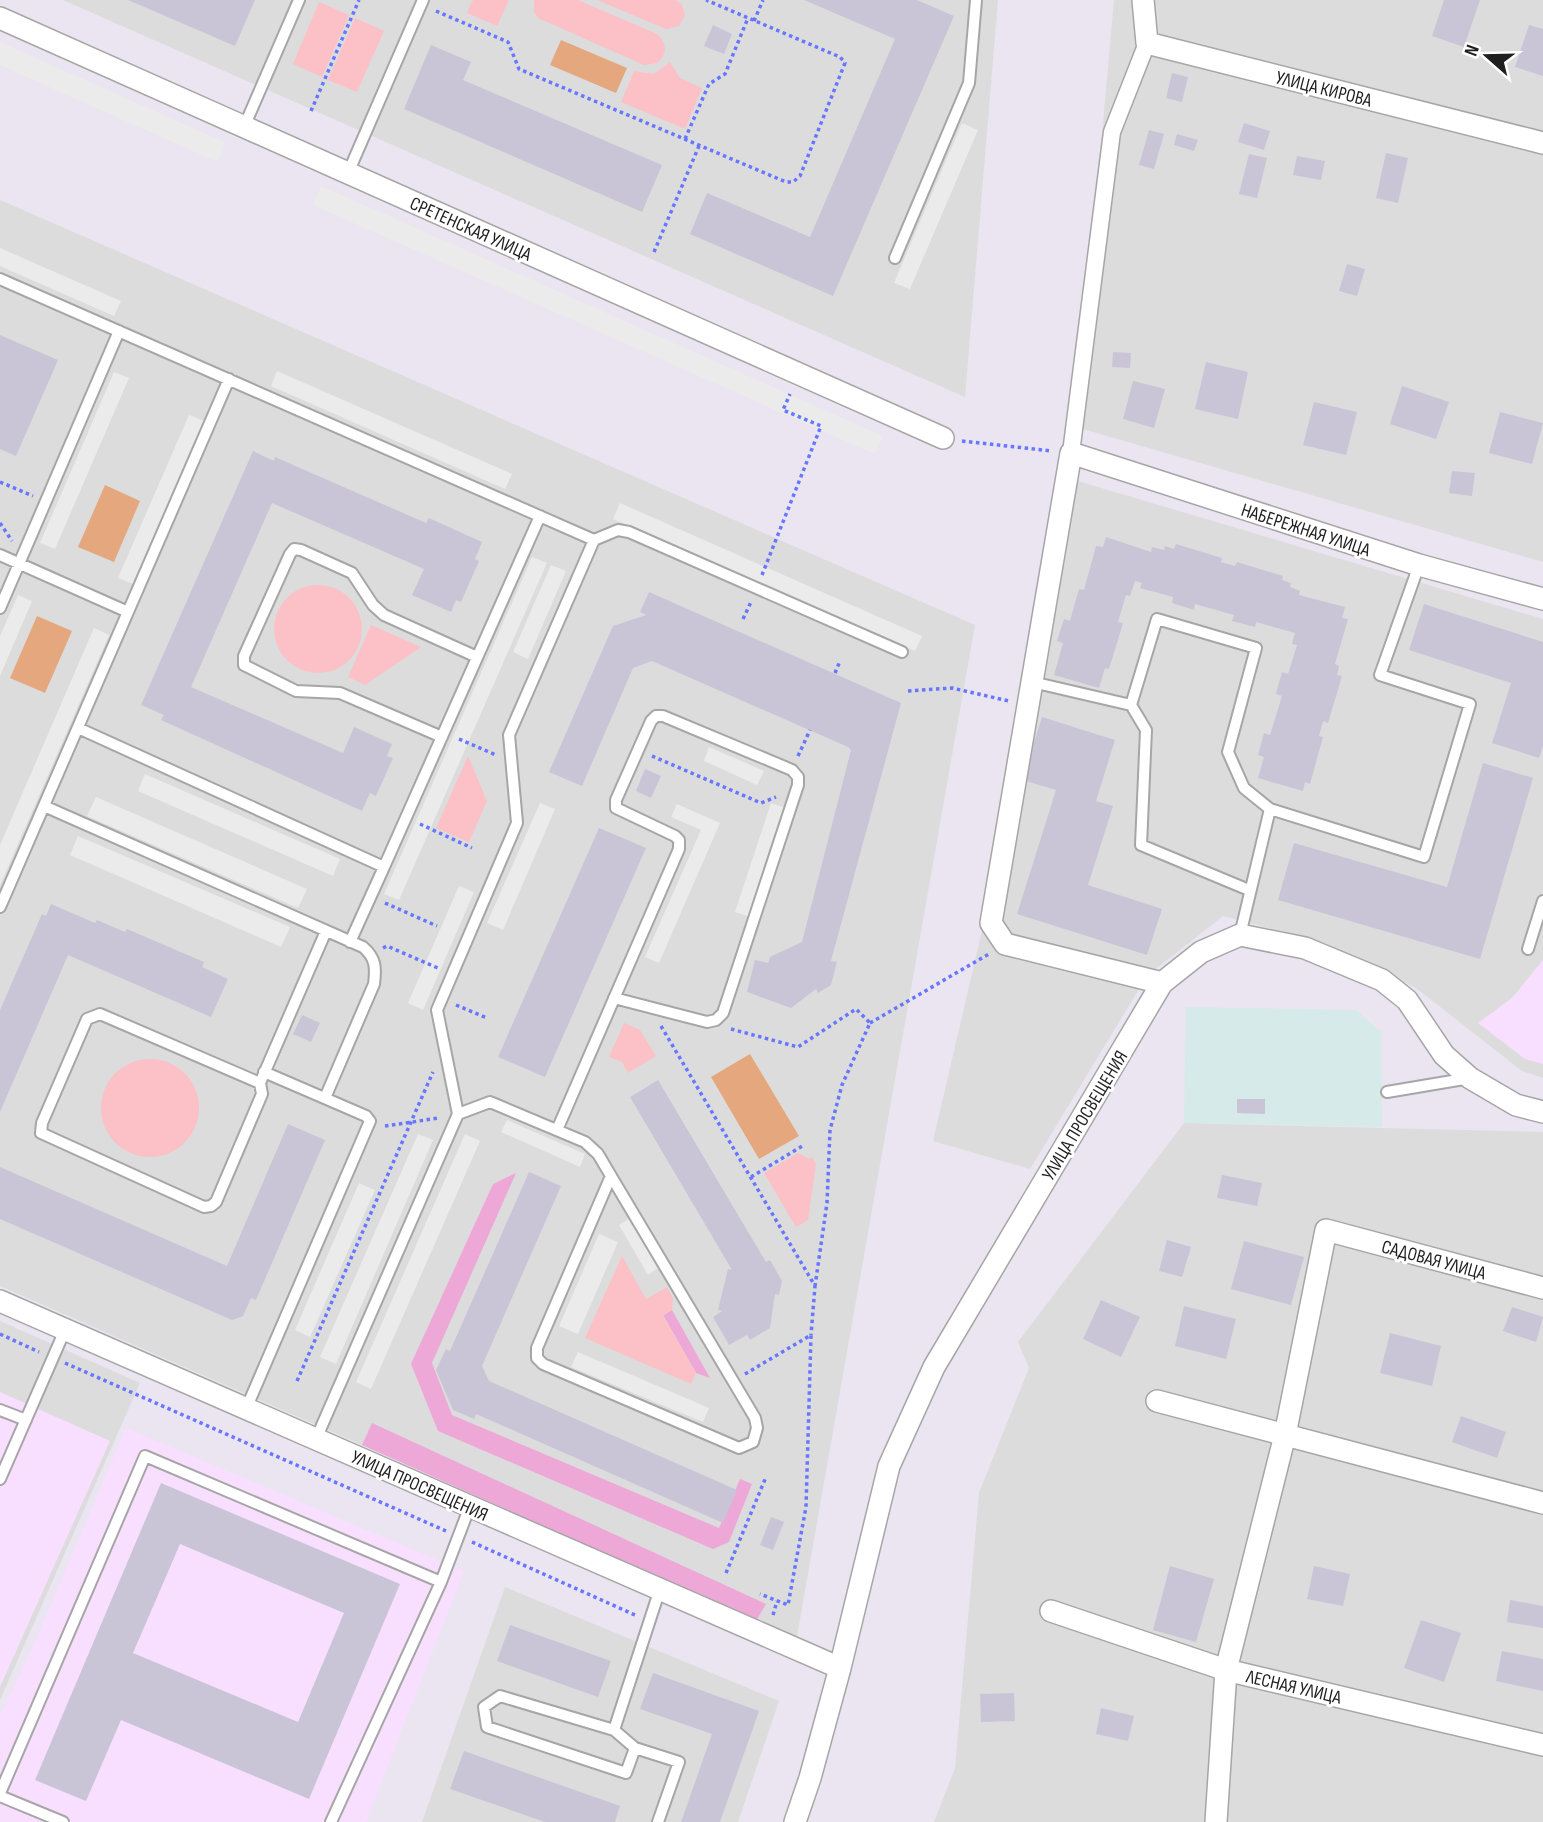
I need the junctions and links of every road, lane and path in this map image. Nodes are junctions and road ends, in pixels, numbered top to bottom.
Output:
1 (299, 0) edge
2 (359, 0) edge
3 (705, 0) edge
4 (763, 0) edge
5 (976, 0) edge
6 (1143, 0) edge
7 (422, 3) edge
8 (0, 18) edge
9 (748, 18) junction
10 (754, 21) junction
11 (1147, 43) junction
12 (311, 111) dead end
13 (244, 127) junction
14 (685, 139) junction
15 (1543, 143) edge
16 (699, 146) junction
17 (348, 173) junction
18 (654, 252) dead end
19 (895, 258) dead end
20 (0, 279) edge
21 (119, 331) junction
22 (229, 379) junction
23 (792, 391) dead end
24 (943, 438) joint
25 (1071, 453) junction
26 (0, 482) edge
27 (46, 502) junction
28 (540, 516) junction
29 (594, 540) junction
30 (0, 555) edge
31 (19, 564) junction
32 (1419, 565) junction
33 (757, 588) junction
34 (1543, 599) edge
35 (0, 608) edge
36 (128, 612) junction
37 (743, 619) dead end
38 (902, 652) dead end
39 (477, 657) junction
40 (840, 661) dead end
41 (835, 673) dead end
42 (1032, 682) junction
43 (908, 691) dead end
44 (1028, 704) junction
45 (1131, 705) junction
46 (78, 728) junction
47 (810, 730) dead end
48 (443, 734) junction
49 (638, 750) junction
50 (798, 756) dead end
51 (511, 762) junction
52 (797, 789) junction
53 (44, 806) junction
54 (1270, 809) junction
55 (406, 818) junction
56 (472, 848) dead end
57 (384, 867) junction
58 (1249, 890) junction
59 (371, 897) junction
60 (1543, 901) edge
61 (0, 907) edge
62 (437, 926) dead end
63 (326, 931) junction
64 (1240, 935) junction
65 (351, 942) junction
66 (1004, 944) junction
67 (1528, 949) dead end
68 (372, 955) junction
69 (451, 974) junction
70 (1162, 983) junction
71 (441, 998) junction
72 (614, 998) junction
73 (487, 1018) dead end
74 (870, 1023) junction
75 (660, 1024) dead end
76 (731, 1028) dead end
77 (443, 1047) junction
78 (262, 1078) junction
79 (1470, 1078) junction
80 (1387, 1092) dead end
81 (325, 1098) junction
82 (1543, 1112) edge
83 (458, 1114) junction
84 (411, 1122) junction
85 (369, 1129) junction
86 (557, 1130) junction
87 (804, 1145) dead end
88 (611, 1176) junction
89 (751, 1177) junction
90 (815, 1286) junction
91 (1543, 1288) edge
92 (0, 1301) edge
93 (65, 1330) junction
94 (0, 1334) edge
95 (811, 1335) junction
96 (51, 1357) junction
97 (743, 1375) dead end
98 (298, 1381) dead end
99 (1157, 1401) dead end
100 (246, 1409) junction
101 (0, 1410) edge
102 (26, 1420) junction
103 (1285, 1435) junction
104 (316, 1439) junction
105 (766, 1476) dead end
106 (0, 1479) edge
107 (1543, 1503) edge
108 (470, 1506) junction
109 (460, 1537) junction
110 (726, 1573) dead end
111 (441, 1582) junction
112 (660, 1589) junction
113 (761, 1594) dead end
114 (1051, 1611) dead end
115 (649, 1621) junction
116 (840, 1668) junction
117 (1226, 1670) junction
118 (614, 1730) junction
119 (1543, 1745) edge
120 (635, 1748) junction
121 (0, 1795) edge
122 (63, 1822) edge
123 (331, 1822) edge
124 (659, 1822) edge
125 (795, 1822) edge
126 (1216, 1822) edge

1 - 13 lane
2 - 12 path
3 - 9 path
4 - 10 path
5 - 19 lane
6 - 11 street
7 - 14 path
7 - 17 lane
8 - 13 street, СРЕТЕНСКАЯ УЛИЦА
9 - 10 path
9 - 14 path
10 - 16 path
11 - 15 street, УЛИЦА КИРОВА
11 - 25 street
13 - 17 street, СРЕТЕНСКАЯ УЛИЦА
14 - 16 path
16 - 18 path
17 - 24 street, СРЕТЕНСКАЯ УЛИЦА
20 - 21 lane
21 - 22 lane
21 - 27 lane
22 - 28 lane
22 - 36 lane
23 - 33 path
24 - 25 path
25 - 32 street, НАБЕРЕЖНАЯ УЛИЦА
25 - 42 street
26 - 27 path
27 - 31 lane
28 - 29 lane
28 - 39 lane
29 - 33 lane
29 - 51 lane
30 - 31 lane
31 - 35 lane
31 - 36 lane
32 - 34 street, НАБЕРЕЖНАЯ УЛИЦА
32 - 54 lane
33 - 37 path
33 - 38 lane
36 - 46 lane
39 - 48 lane
39 - 48 lane
40 - 41 path
42 - 44 street
42 - 45 lane
43 - 44 path
44 - 66 street
45 - 54 lane
45 - 58 lane
46 - 53 lane
46 - 57 lane
47 - 50 path
48 - 51 path
48 - 55 lane
49 - 52 path
49 - 52 lane
49 - 72 lane
51 - 69 lane
52 - 72 lane
53 - 61 lane
53 - 63 lane
54 - 58 lane
55 - 56 path
55 - 57 lane
57 - 59 lane
58 - 64 lane
59 - 62 path
59 - 65 lane
60 - 67 lane
63 - 65 lane
63 - 78 lane
64 - 70 street, УЛИЦА ПРОСВЕЩЕНИЯ
64 - 79 street
65 - 68 lane
66 - 70 street
66 - 74 path
68 - 69 path
68 - 81 lane
69 - 71 lane
70 - 116 street, УЛИЦА ПРОСВЕЩЕНИЯ
71 - 73 path
71 - 77 lane
72 - 86 lane
74 - 76 path
74 - 90 path
75 - 89 path
77 - 83 lane
77 - 84 path
78 - 78 lane
78 - 81 lane
79 - 80 lane
79 - 82 street
81 - 85 lane
83 - 84 path
83 - 86 lane
83 - 104 lane
84 - 85 path
84 - 98 path
85 - 100 lane
86 - 88 lane
87 - 89 path
88 - 88 lane
89 - 90 path
90 - 95 path
91 - 103 street, САДОВАЯ УЛИЦА
92 - 93 street, УЛИЦА ПРОСВЕЩЕНИЯ
93 - 96 lane
93 - 100 street, УЛИЦА ПРОСВЕЩЕНИЯ
94 - 96 path
95 - 97 path
95 - 113 path
96 - 102 lane
96 - 109 path
99 - 103 street
100 - 104 street, УЛИЦА ПРОСВЕЩЕНИЯ
101 - 102 lane
102 - 106 lane
103 - 107 street
103 - 117 street
104 - 108 street, УЛИЦА ПРОСВЕЩЕНИЯ
105 - 110 path
108 - 109 lane
108 - 112 street, УЛИЦА ПРОСВЕЩЕНИЯ
109 - 111 lane
109 - 115 path
111 - 121 lane
111 - 123 lane
112 - 115 lane
112 - 116 street, УЛИЦА ПРОСВЕЩЕНИЯ
114 - 117 street, ЛЕСНАЯ УЛИЦА
115 - 118 lane
116 - 125 street, УЛИЦА ПРОСВЕЩЕНИЯ
117 - 119 street, ЛЕСНАЯ УЛИЦА
117 - 126 street
118 - 120 lane
118 - 120 lane
120 - 124 lane
121 - 122 lane

